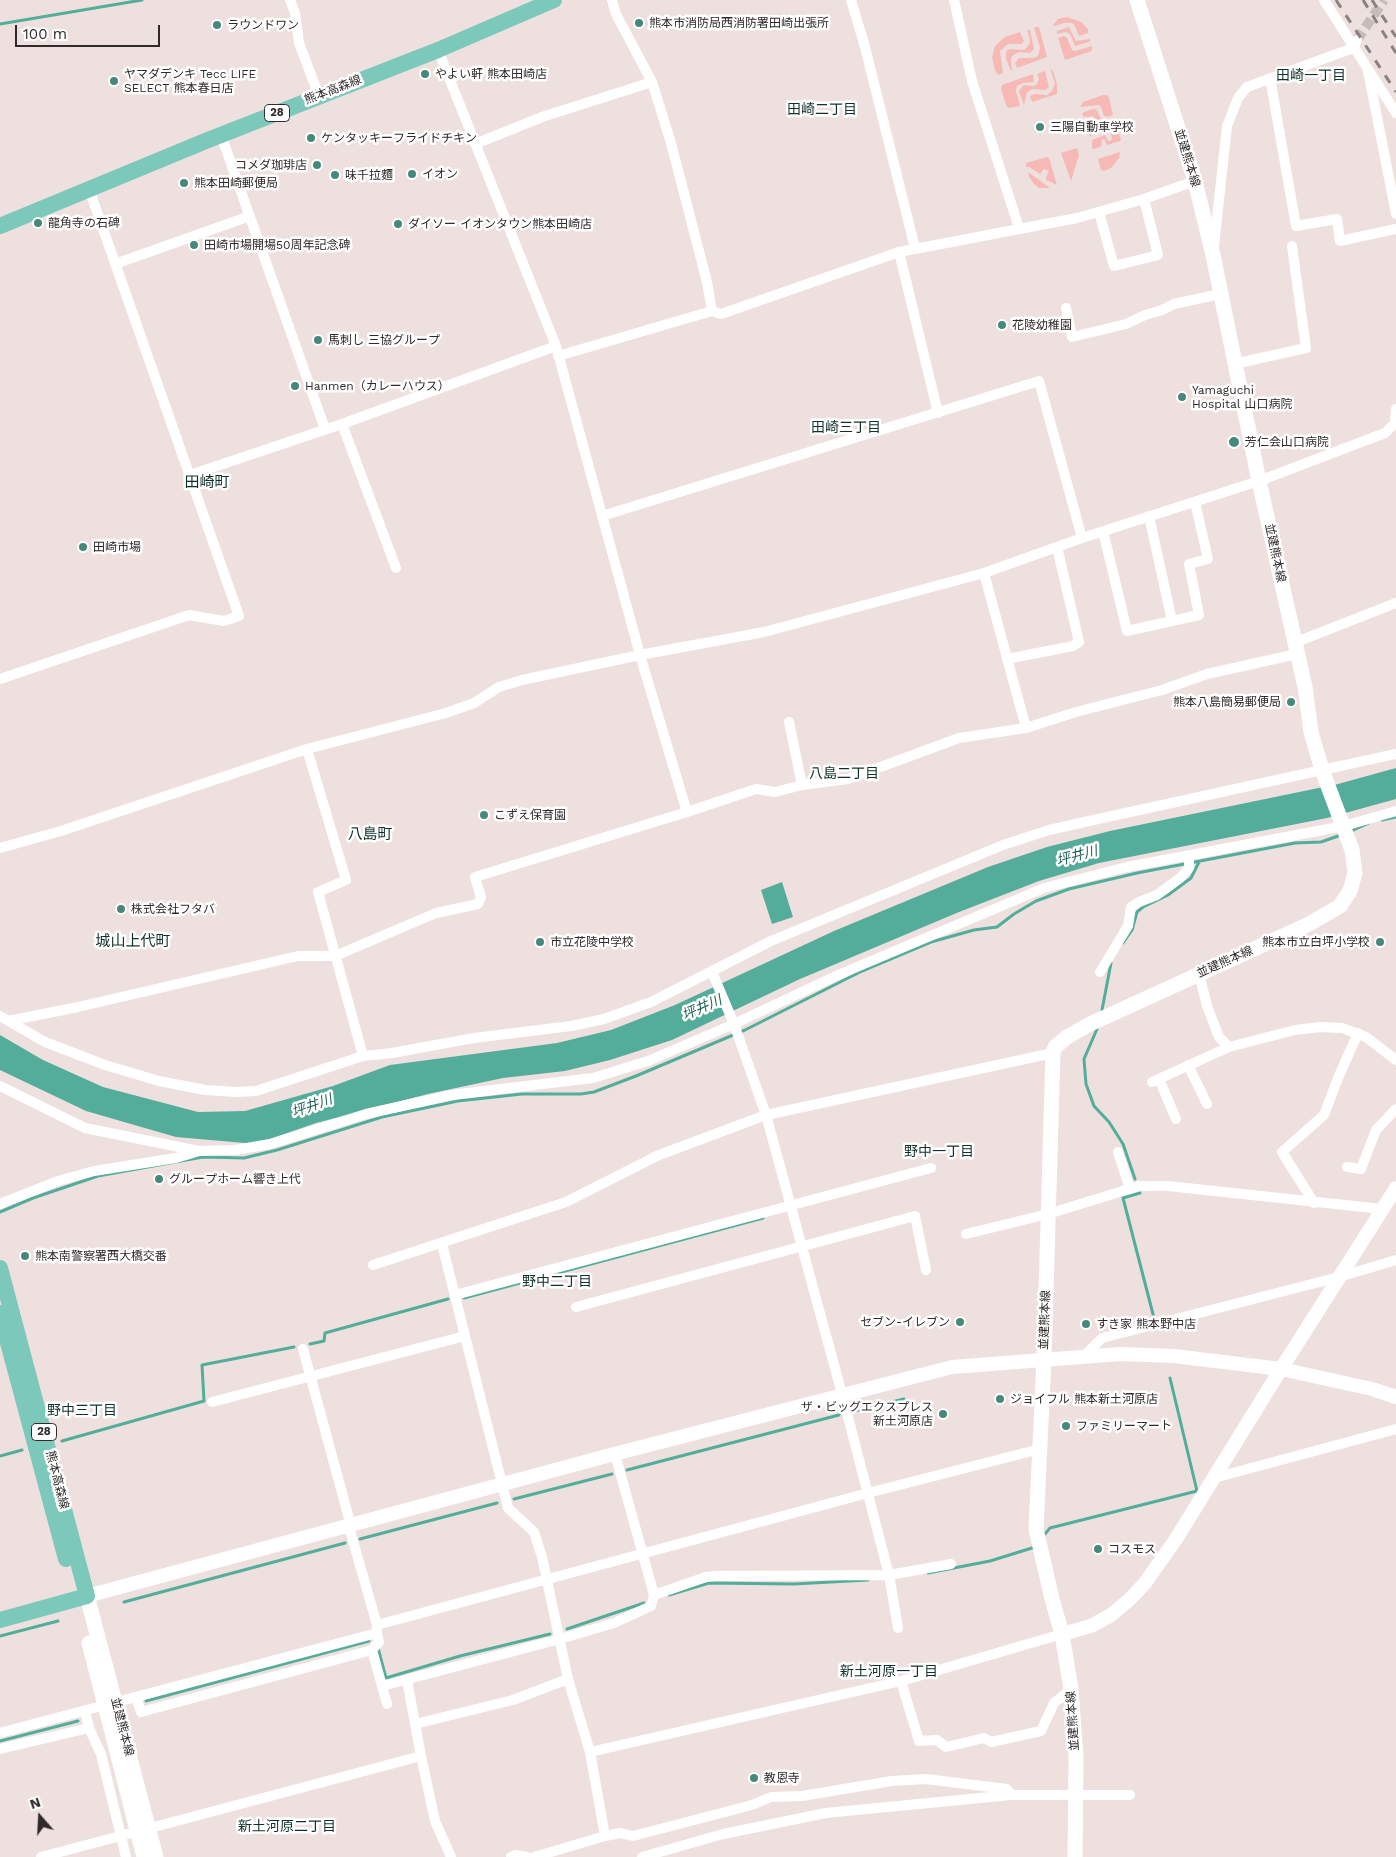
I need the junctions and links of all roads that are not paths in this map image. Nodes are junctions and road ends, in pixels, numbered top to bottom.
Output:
1 (290, 0) edge
2 (554, 0) edge
3 (612, 0) edge
4 (851, 0) edge
5 (954, 0) edge
6 (1137, 0) edge
7 (1324, 0) edge
8 (1355, 44) junction
9 (438, 50) junction
10 (1368, 71) junction
11 (1270, 78) junction
12 (652, 82) junction
13 (319, 96) junction
14 (1396, 113) edge
15 (221, 135) junction
16 (475, 144) junction
17 (1195, 181) junction
18 (89, 189) junction
19 (1144, 199) junction
20 (1099, 212) junction
21 (1396, 214) edge
22 (250, 216) junction
23 (0, 226) edge
24 (1019, 228) junction
25 (1396, 228) edge
26 (1292, 246) dead end
27 (915, 248) junction
28 (899, 252) junction
29 (1213, 256) junction
30 (115, 264) junction
31 (1220, 294) junction
32 (1066, 308) dead end
33 (712, 311) junction
34 (557, 351) junction
35 (1234, 364) junction
36 (1396, 409) edge
37 (938, 413) junction
38 (342, 424) junction
39 (325, 429) junction
40 (190, 475) junction
41 (1259, 481) junction
42 (1195, 502) junction
43 (602, 516) junction
44 (1149, 516) junction
45 (1103, 531) junction
46 (1082, 538) junction
47 (1057, 547) junction
48 (396, 568) dead end
49 (984, 573) junction
50 (1396, 603) edge
51 (1172, 621) junction
52 (1295, 648) junction
53 (640, 655) junction
54 (1007, 659) junction
55 (0, 679) edge
56 (789, 722) dead end
57 (1026, 728) junction
58 (307, 749) junction
59 (1396, 754) edge
60 (1322, 770) junction
61 (802, 784) junction
62 (1396, 811) edge
63 (687, 812) junction
64 (1343, 823) junction
65 (0, 848) edge
66 (1189, 855) junction
67 (336, 956) junction
68 (1100, 972) dead end
69 (1200, 974) junction
70 (714, 976) junction
71 (4, 1018) edge
72 (733, 1021) junction
73 (1358, 1033) junction
74 (1229, 1047) junction
75 (1053, 1053) junction
76 (363, 1056) junction
77 (1396, 1060) edge
78 (1188, 1065) junction
79 (0, 1086) edge
80 (1207, 1104) dead end
81 (1396, 1109) edge
82 (766, 1116) junction
83 (1176, 1119) dead end
84 (200, 1151) junction
85 (1118, 1152) dead end
86 (930, 1168) dead end
87 (1347, 1168) dead end
88 (1396, 1188) edge
89 (1130, 1189) junction
90 (1314, 1203) junction
91 (0, 1204) edge
92 (789, 1205) junction
93 (1382, 1209) junction
94 (1048, 1214) junction
95 (966, 1234) dead end
96 (442, 1244) junction
97 (801, 1246) junction
98 (1396, 1260) edge
99 (372, 1265) dead end
100 (0, 1268) edge
101 (926, 1270) dead end
102 (1339, 1277) junction
103 (455, 1295) junction
104 (576, 1307) dead end
105 (0, 1313) edge
106 (465, 1336) junction
107 (303, 1349) dead end
108 (1082, 1358) junction
109 (1044, 1359) junction
110 (1281, 1369) junction
111 (310, 1376) junction
112 (842, 1394) junction
113 (1395, 1397) edge
114 (212, 1402) dead end
115 (1396, 1429) edge
116 (1040, 1449) junction
117 (615, 1454) junction
118 (1214, 1478) junction
119 (501, 1486) junction
120 (868, 1493) junction
121 (350, 1526) junction
122 (642, 1554) junction
123 (951, 1564) dead end
124 (889, 1575) junction
125 (548, 1580) junction
126 (654, 1595) junction
127 (82, 1598) junction
128 (0, 1620) edge
129 (898, 1628) dead end
130 (377, 1629) junction
131 (1062, 1634) junction
132 (560, 1639) junction
133 (372, 1650) junction
134 (568, 1679) junction
135 (407, 1680) junction
136 (900, 1681) junction
137 (382, 1686) junction
138 (1071, 1689) junction
139 (136, 1697) junction
140 (110, 1704) junction
141 (387, 1704) dead end
142 (85, 1711) junction
143 (415, 1724) junction
144 (89, 1728) junction
145 (0, 1733) edge
146 (121, 1747) junction
147 (0, 1749) edge
148 (590, 1752) junction
149 (421, 1756) junction
150 (1075, 1794) junction
151 (1011, 1795) junction
152 (1130, 1795) dead end
153 (121, 1836) junction
154 (605, 1836) junction
155 (41, 1857) edge
156 (126, 1857) edge
157 (144, 1857) edge
158 (156, 1857) edge
159 (451, 1857) edge
160 (511, 1857) edge
161 (527, 1857) edge
162 (534, 1857) edge
163 (642, 1857) edge
164 (1076, 1857) edge

1 - 13 street
2 - 9 main road, 熊本高森線 / 28
3 - 12 street
4 - 27 street
5 - 24 street
6 - 17 main road, 並建熊本線
7 - 8 street
8 - 10 street
8 - 11 street
9 - 13 main road, 熊本高森線 / 28
9 - 16 street
10 - 14 street
10 - 21 street
11 - 25 street
11 - 29 street
12 - 16 street
12 - 33 street
13 - 15 main road, 熊本高森線 / 28
15 - 18 main road, 熊本高森線 / 28
15 - 22 street
16 - 34 street
17 - 19 street
17 - 29 main road, 並建熊本線
18 - 23 main road, 熊本高森線 / 28
18 - 30 street
19 - 20 street
19 - 20 street
20 - 24 street
22 - 30 street
22 - 39 street
24 - 27 street
26 - 35 street
27 - 28 street
28 - 33 street
28 - 37 street
29 - 31 main road, 並建熊本線
30 - 40 street
31 - 32 street
31 - 35 main road, 並建熊本線
33 - 34 street
34 - 38 street
34 - 43 street
35 - 41 main road, 並建熊本線
36 - 41 street
37 - 43 street
37 - 46 street
38 - 39 street
38 - 48 street
39 - 40 street
40 - 55 street
41 - 42 street
41 - 52 main road, 並建熊本線
42 - 44 street
42 - 51 street
43 - 53 street
44 - 45 street
44 - 51 street
45 - 46 street
45 - 51 street
46 - 47 street
47 - 49 street
47 - 54 street
49 - 53 street
49 - 54 street
50 - 52 street
52 - 57 street
52 - 60 main road, 並建熊本線
53 - 58 street
53 - 63 street
54 - 57 street
56 - 61 street
57 - 61 street
58 - 65 street
58 - 67 street
59 - 60 street
60 - 64 main road, 並建熊本線
60 - 70 street
61 - 63 street
62 - 64 street
63 - 67 street
64 - 66 street
64 - 69 main road, 並建熊本線
66 - 68 street
66 - 72 street
67 - 71 street
67 - 76 street
69 - 74 street
69 - 75 main road, 並建熊本線
70 - 72 street
70 - 76 street
71 - 76 street
72 - 82 street
72 - 84 street
73 - 74 street
73 - 77 street
73 - 90 street
74 - 78 street
75 - 82 street
75 - 94 main road, 並建熊本線
78 - 80 street
78 - 83 street
79 - 84 street
81 - 87 street
82 - 92 street
82 - 96 street
84 - 91 street
85 - 89 street
86 - 92 street
88 - 93 street
89 - 90 street
89 - 94 street
90 - 93 street
92 - 97 street
92 - 103 street
93 - 102 street
94 - 95 street
94 - 109 main road, 並建熊本線
96 - 99 street
96 - 103 street
97 - 101 street
97 - 104 street
97 - 112 street
98 - 102 street
100 - 127 main road, 熊本高森線 / 28
102 - 108 street
102 - 110 street
103 - 106 street
105 - 127 main road, 熊本高森線 / 28
106 - 111 street
106 - 119 street
107 - 111 street
108 - 109 street
108 - 110 street
109 - 112 street
109 - 116 main road, 並建熊本線
110 - 113 street
110 - 118 street
111 - 114 street
111 - 121 street
112 - 117 street
112 - 120 street
115 - 118 street
116 - 120 street
116 - 131 main road, 並建熊本線
117 - 119 street
117 - 122 street
118 - 131 street
119 - 121 street
119 - 125 street
120 - 122 street
120 - 124 street
121 - 127 street
121 - 130 street
122 - 125 street
122 - 126 street
123 - 124 street
124 - 126 street
124 - 129 street
125 - 130 street
125 - 132 street
126 - 132 street
127 - 128 main road
127 - 140 main road, 並建熊本線
130 - 133 street
130 - 139 street
131 - 136 street
131 - 138 main road, 並建熊本線
132 - 134 street
132 - 135 street
133 - 137 street
133 - 139 street
134 - 143 street
134 - 148 street
135 - 137 street
135 - 143 street
136 - 138 street
136 - 148 street
137 - 141 street
138 - 150 main road, 並建熊本線
139 - 140 street
140 - 142 street
140 - 146 main road, 並建熊本線
142 - 144 street
142 - 145 street
143 - 149 street
144 - 147 street
144 - 153 street
146 - 157 main road, 並建熊本線
146 - 158 main road, 並建熊本線
148 - 154 street
149 - 153 street
149 - 159 street
150 - 151 street
150 - 152 street
150 - 164 main road, 並建熊本線
151 - 154 street
151 - 163 street
153 - 155 street
153 - 156 street
154 - 162 street
160 - 161 street

